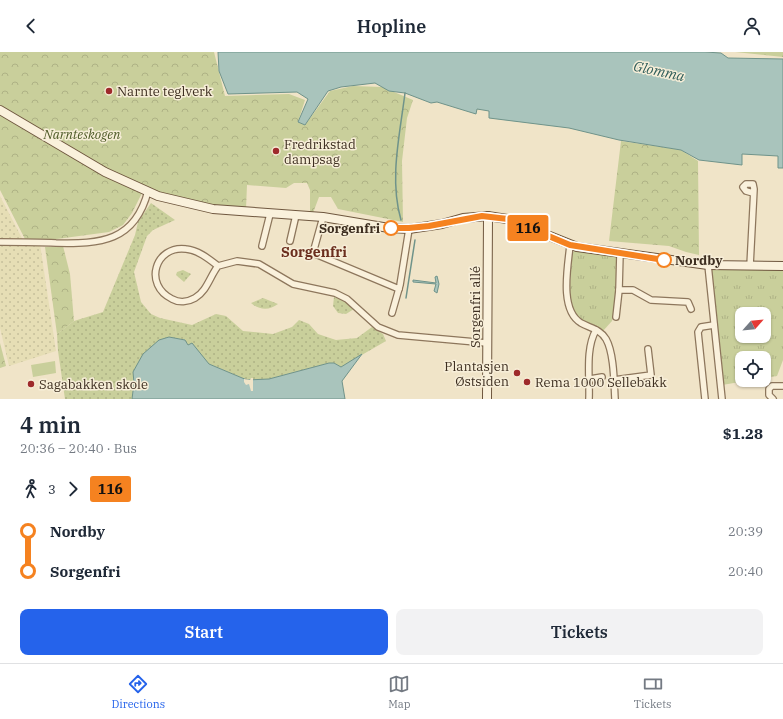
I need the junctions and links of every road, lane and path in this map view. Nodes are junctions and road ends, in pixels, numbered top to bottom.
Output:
1 (0, 110) edge
2 (148, 191) junction
3 (753, 194) dead end
4 (270, 214) junction
5 (296, 215) junction
6 (488, 216) junction
7 (323, 217) junction
8 (409, 228) junction
9 (290, 240) dead end
10 (0, 242) edge
11 (570, 245) junction
12 (262, 246) dead end
13 (620, 253) junction
14 (708, 265) junction
15 (218, 266) junction
16 (750, 266) junction
17 (783, 266) edge
18 (399, 289) junction
19 (619, 290) junction
20 (692, 309) dead end
21 (392, 313) dead end
22 (616, 317) dead end
23 (714, 325) junction
24 (596, 330) junction
25 (487, 343) junction
26 (648, 349) dead end
27 (602, 377) dead end
28 (590, 379) junction
29 (614, 380) junction
30 (783, 386) edge
31 (487, 399) edge
32 (589, 399) edge
33 (615, 399) edge
34 (705, 399) edge
35 (722, 399) edge
36 (773, 399) edge

1 - 2 main road
2 - 4 main road
2 - 10 street
3 - 16 street
4 - 5 main road
4 - 12 street
5 - 7 main road
5 - 9 street
6 - 8 main road
6 - 11 main road
6 - 25 main road, Sorgenfri allé
7 - 8 main road
7 - 18 street
8 - 18 street
11 - 13 main road
11 - 24 street
13 - 14 main road
13 - 19 street
14 - 16 main road
14 - 23 street
15 - 15 street
15 - 25 street
16 - 17 main road
18 - 21 street
19 - 20 street
19 - 22 street
23 - 34 street
23 - 35 street
24 - 28 street
24 - 29 street
25 - 31 main road, Sorgenfri allé
26 - 29 street
27 - 28 street
28 - 32 street
29 - 33 street
30 - 36 street

